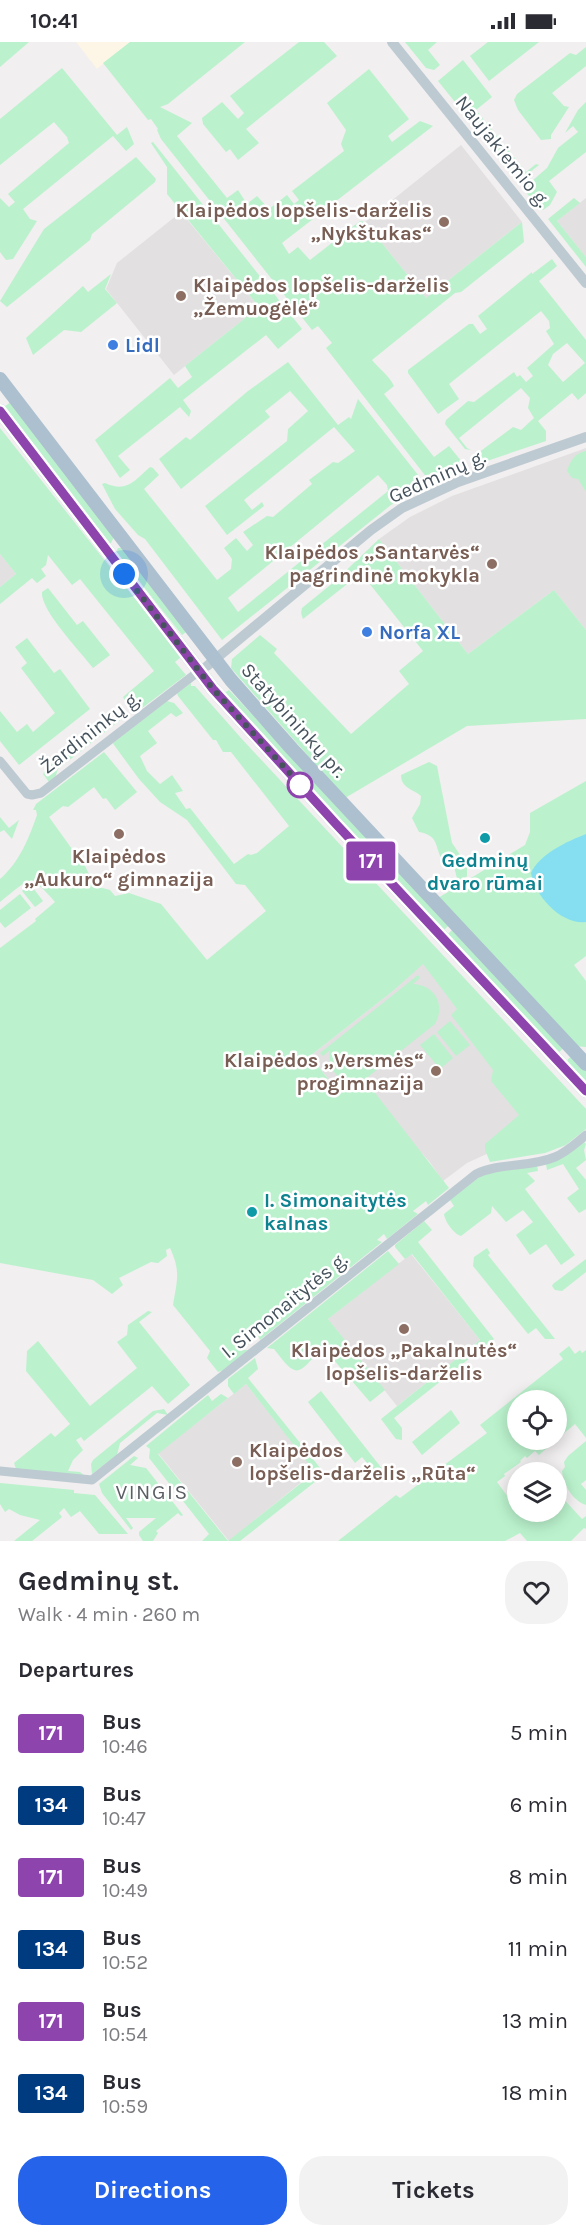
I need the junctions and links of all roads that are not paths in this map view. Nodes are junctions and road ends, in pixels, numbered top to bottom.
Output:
1 (392, 42) edge
2 (586, 283) edge
3 (0, 379) edge
4 (0, 411) edge
5 (586, 437) edge
6 (120, 536) junction
7 (104, 548) junction
8 (207, 666) junction
9 (0, 761) edge
10 (572, 1049) junction
11 (559, 1061) junction
12 (586, 1064) edge
13 (586, 1091) edge
14 (586, 1135) edge
15 (0, 1471) edge

1 - 2 street, Naujakiemio g.
3 - 6 main road, Statybininkų pr.
4 - 7 main road, Statybininkų pr.
5 - 8 street, Gedminų g.
6 - 7 main road
6 - 8 main road, Statybininkų pr.
7 - 8 main road, Statybininkų pr.
8 - 9 street, Žardininkų g.
8 - 10 main road, Statybininkų pr.
8 - 11 main road, Statybininkų pr.
10 - 11 main road
10 - 12 main road, Statybininkų pr.
11 - 13 main road, Statybininkų pr.
14 - 15 street, I. Simonaitytės g.

